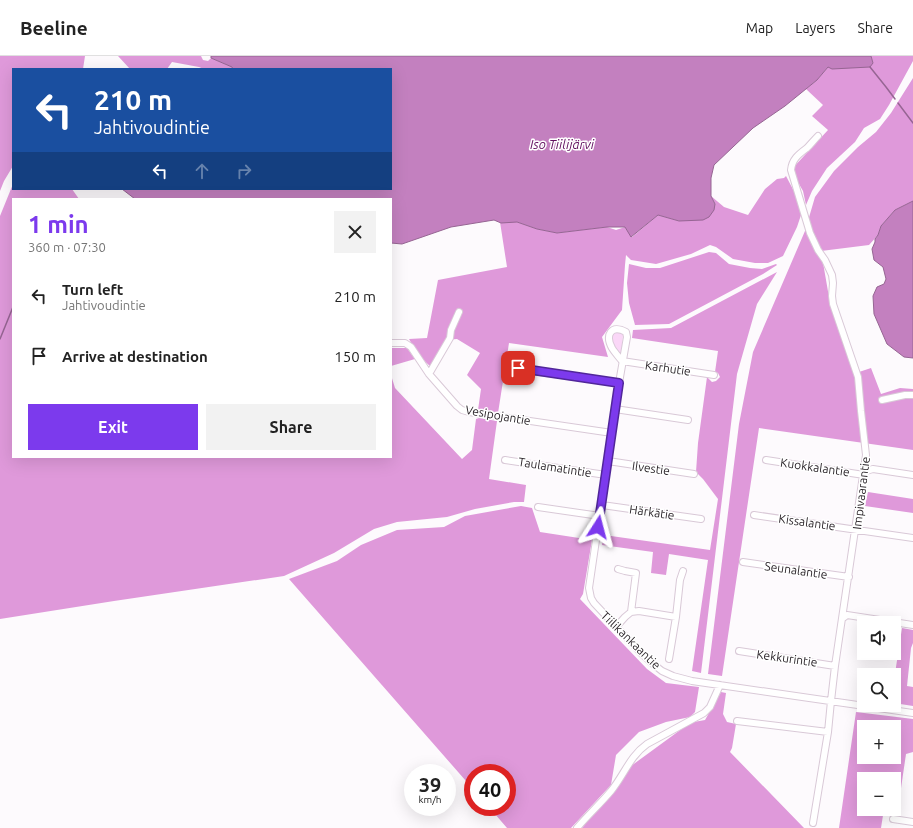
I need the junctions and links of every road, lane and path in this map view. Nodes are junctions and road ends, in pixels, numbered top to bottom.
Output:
1 (818, 136) dead end
2 (459, 312) dead end
3 (392, 343) edge
4 (622, 361) junction
5 (518, 368) dead end
6 (429, 374) junction
7 (714, 375) dead end
8 (619, 383) junction
9 (913, 395) edge
10 (882, 400) dead end
11 (615, 410) junction
12 (688, 420) dead end
13 (612, 433) junction
14 (505, 460) dead end
15 (766, 460) dead end
16 (608, 461) junction
17 (694, 474) dead end
18 (864, 474) junction
19 (606, 475) junction
20 (913, 475) edge
21 (602, 505) junction
22 (538, 507) dead end
23 (754, 515) dead end
24 (600, 516) junction
25 (701, 519) dead end
26 (858, 530) junction
27 (913, 538) edge
28 (743, 562) dead end
29 (618, 569) dead end
30 (683, 571) dead end
31 (849, 578) junction
32 (631, 612) junction
33 (676, 617) junction
34 (843, 618) junction
35 (913, 625) edge
36 (616, 627) junction
37 (739, 651) dead end
38 (669, 658) dead end
39 (835, 666) junction
40 (720, 685) junction
41 (831, 701) junction
42 (913, 713) edge
43 (737, 721) dead end
44 (828, 732) junction
45 (893, 819) dead end
46 (913, 822) edge
47 (813, 823) dead end
48 (577, 828) edge

1 - 18 street, Impivaarantie
2 - 6 street
3 - 6 street, Vesipojantie
4 - 4 street, Tiilikankaantie
4 - 7 street, Karhutie
4 - 8 street, Tiilikankaantie
5 - 8 street
6 - 13 street, Vesipojantie
8 - 11 street, Tiilikankaantie
9 - 10 street
11 - 12 street
11 - 13 street, Tiilikankaantie
13 - 16 street, Tiilikankaantie
14 - 19 street, Taulamatintie
15 - 18 street, Kuokkalantie
16 - 17 street, Ilvestie
16 - 19 street, Tiilikankaantie
18 - 20 street, Kuokkalantie
18 - 26 street, Impivaarantie
19 - 21 street, Tiilikankaantie
21 - 24 street, Tiilikankaantie
21 - 25 street, Härkätie
22 - 24 street
23 - 26 street, Kissalantie
24 - 36 street, Tiilikankaantie
26 - 27 street, Kissalantie
26 - 31 street, Impivaarantie
28 - 31 street, Seunalantie
29 - 32 street
30 - 33 street
31 - 34 street, Impivaarantie
32 - 33 street
32 - 36 street
33 - 38 street
34 - 35 street
34 - 39 street, Impivaarantie
36 - 40 street, Tiilikankaantie
37 - 39 street, Kekkurintie
39 - 41 street, Impivaarantie
40 - 41 street, Tiilikankaantie
40 - 48 street
41 - 42 street, Tiilikankaantie
41 - 44 street, Impivaarantie
43 - 44 street
44 - 47 street, Impivaarantie
45 - 46 street

